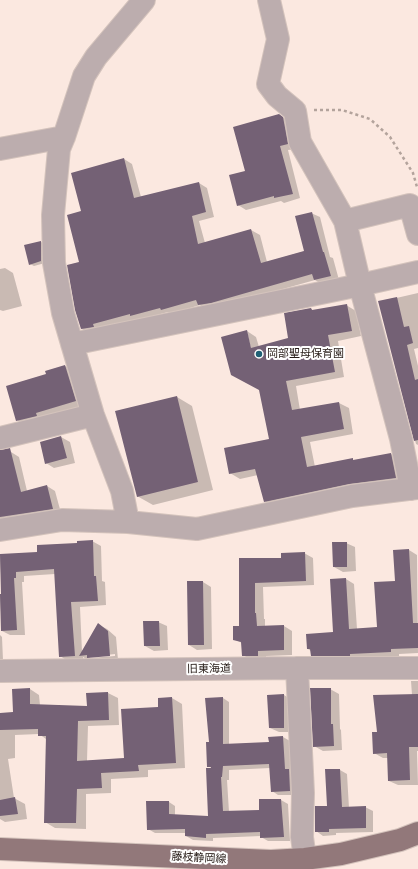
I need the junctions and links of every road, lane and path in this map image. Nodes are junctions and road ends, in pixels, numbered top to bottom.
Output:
1 (144, 0) edge
2 (269, 0) edge
3 (295, 111) junction
4 (64, 137) junction
5 (0, 149) edge
6 (415, 199) edge
7 (345, 221) junction
8 (418, 234) edge
9 (418, 272) edge
10 (360, 285) junction
11 (72, 344) junction
12 (93, 415) junction
13 (0, 438) edge
14 (414, 489) edge
15 (128, 522) junction
16 (0, 530) edge
17 (297, 668) junction
18 (418, 668) edge
19 (0, 671) edge
20 (418, 833) edge
21 (0, 849) edge
22 (305, 859) junction

1 - 4 street
2 - 3 street
3 - 6 path
3 - 7 street
4 - 5 street
4 - 11 street
6 - 7 street
6 - 8 street
7 - 10 street
9 - 10 street
10 - 11 street
10 - 14 street
11 - 12 street
12 - 13 street
12 - 15 street
14 - 15 street
15 - 16 street
17 - 18 street, 旧東海道
17 - 19 street, 旧東海道
17 - 22 street
20 - 22 main road, 藤枝静岡線
21 - 22 main road, 藤枝静岡線

